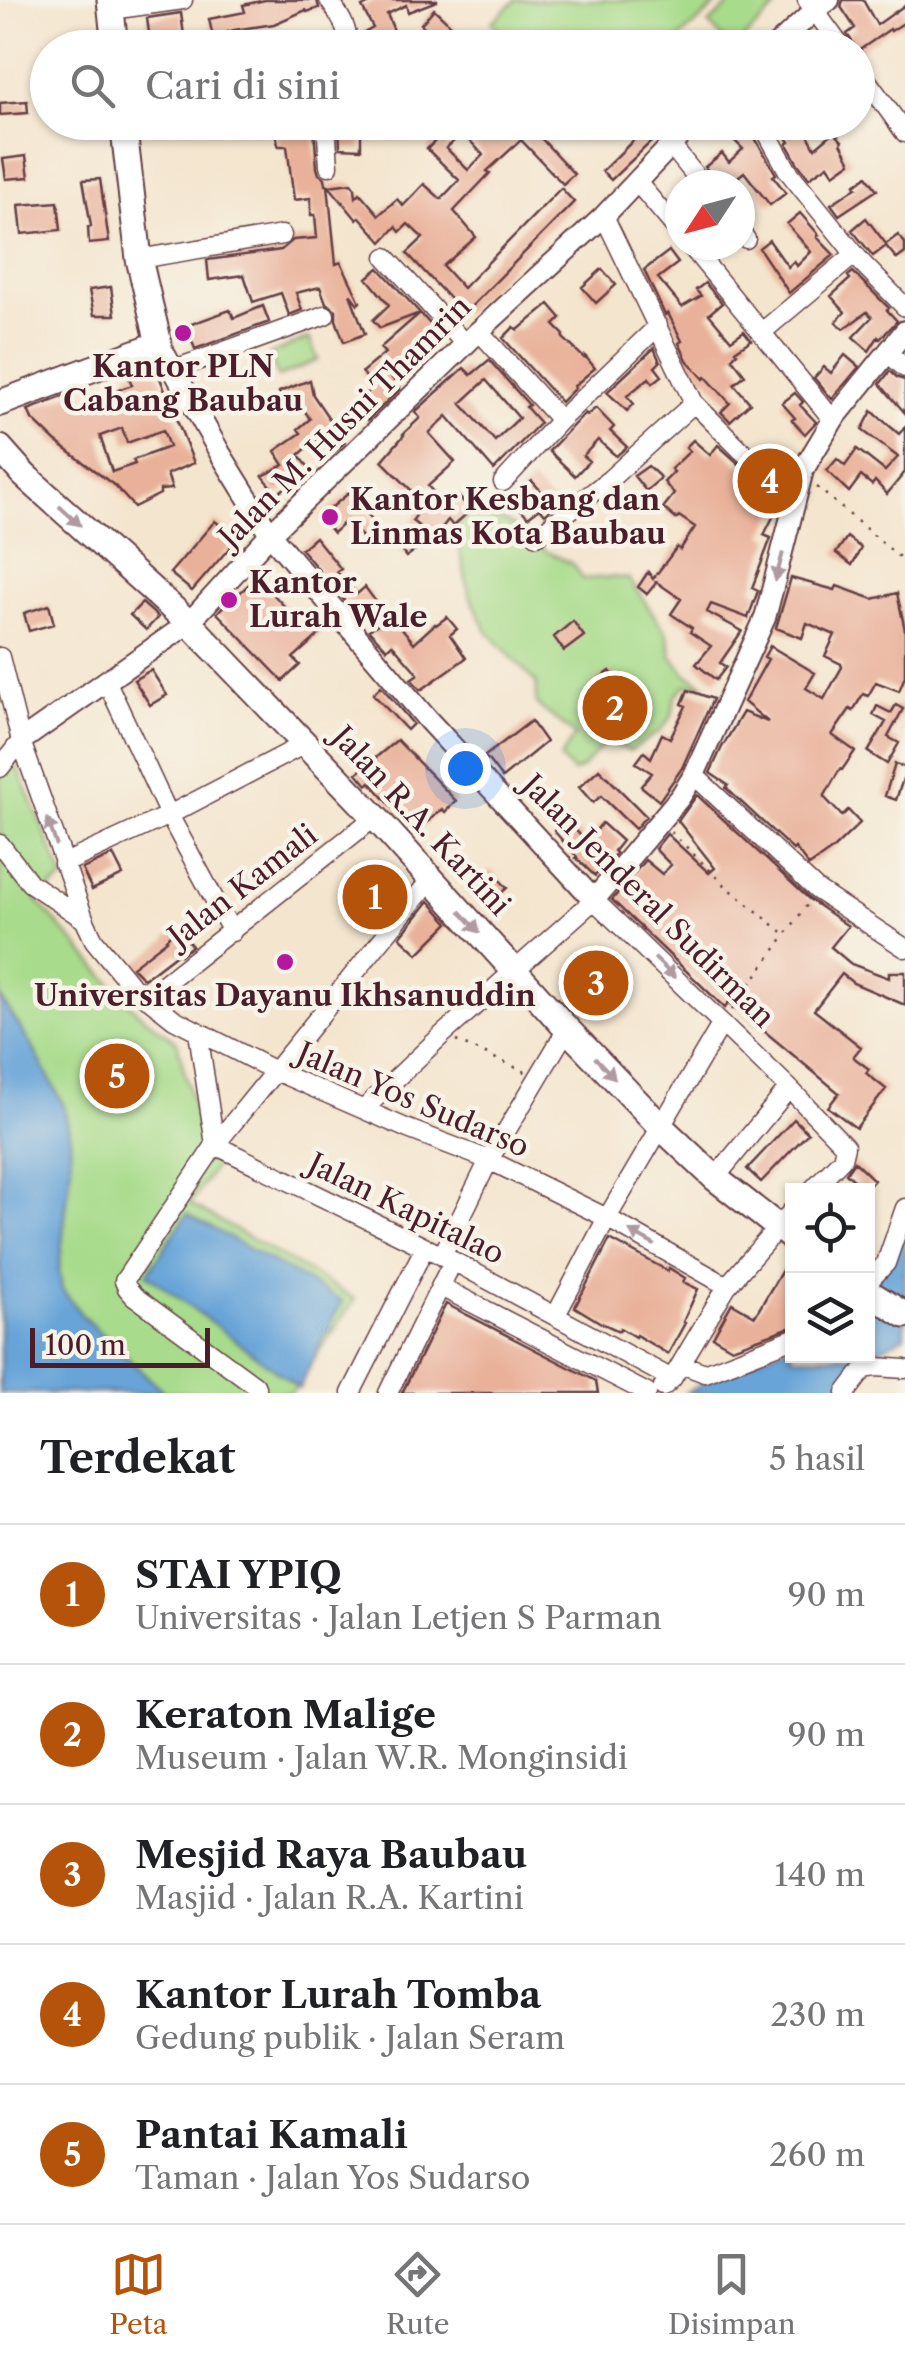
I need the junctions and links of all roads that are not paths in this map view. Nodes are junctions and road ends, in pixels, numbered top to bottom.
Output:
1 (183, 0) edge
2 (329, 0) edge
3 (817, 3) edge
4 (111, 5) edge
5 (113, 30) edge
6 (347, 30) edge
7 (791, 30) edge
8 (832, 30) edge
9 (875, 92) edge
10 (905, 133) edge
11 (125, 140) edge
12 (327, 140) edge
13 (674, 140) edge
14 (770, 140) edge
15 (670, 144) junction
16 (328, 166) dead end
17 (691, 170) edge
18 (636, 180) junction
19 (604, 216) junction
20 (665, 216) edge
21 (282, 235) dead end
22 (855, 254) junction
23 (386, 257) dead end
24 (138, 258) junction
25 (702, 260) edge
26 (905, 307) edge
27 (325, 315) dead end
28 (658, 326) junction
29 (905, 331) edge
30 (762, 332) junction
31 (472, 338) junction
32 (159, 344) junction
33 (887, 352) junction
34 (905, 368) edge
35 (172, 370) junction
36 (0, 403) edge
37 (694, 403) junction
38 (560, 420) junction
39 (832, 420) junction
40 (0, 448) edge
41 (802, 479) junction
42 (503, 482) dead end
43 (270, 534) junction
44 (537, 536) dead end
45 (190, 623) junction
46 (0, 657) edge
47 (106, 680) junction
48 (21, 741) junction
49 (306, 744) junction
50 (0, 768) edge
51 (694, 775) junction
52 (168, 815) junction
53 (374, 817) junction
54 (0, 844) edge
55 (63, 864) junction
56 (431, 879) junction
57 (594, 900) junction
58 (85, 921) junction
59 (232, 932) junction
60 (905, 948) edge
61 (515, 971) junction
62 (146, 998) junction
63 (722, 1023) junction
64 (567, 1029) junction
65 (198, 1032) junction
66 (275, 1071) junction
67 (789, 1088) junction
68 (364, 1108) junction
69 (662, 1128) junction
70 (215, 1145) junction
71 (488, 1160) junction
72 (715, 1178) junction
73 (819, 1183) edge
74 (905, 1208) edge
75 (607, 1218) junction
76 (785, 1224) edge
77 (785, 1229) edge
78 (440, 1255) junction
79 (875, 1275) edge
80 (440, 1286) junction
81 (727, 1286) junction
82 (875, 1296) edge
83 (905, 1314) edge
84 (556, 1315) junction
85 (785, 1342) edge
86 (905, 1369) edge
87 (676, 1372) junction
88 (258, 1393) edge
89 (351, 1393) edge
90 (388, 1393) edge
91 (651, 1393) edge
92 (846, 1393) edge

1 - 4 street
2 - 6 street
3 - 7 main road
3 - 8 street
4 - 5 highway
9 - 10 street
11 - 24 highway, Jalan Jenderal Sudirman
12 - 16 street
13 - 15 main road, Jalan M. Husni Thamrin
14 - 22 street
15 - 17 street
15 - 18 main road, Jalan M. Husni Thamrin
18 - 19 main road, Jalan M. Husni Thamrin
18 - 20 street
19 - 28 street
19 - 31 main road, Jalan M. Husni Thamrin
21 - 24 street
22 - 26 street
22 - 30 street
23 - 31 street
24 - 32 highway, Jalan Jenderal Sudirman
25 - 30 street
27 - 35 street
28 - 37 street
28 - 38 street
29 - 33 main road
30 - 39 street
31 - 38 street
31 - 43 main road, Jalan M. Husni Thamrin
32 - 35 main road, Jalan Jenderal Sudirman
32 - 36 highway
33 - 34 street
33 - 39 main road
35 - 43 main road, Jalan Jenderal Sudirman
37 - 41 street
37 - 44 street
38 - 42 street
39 - 41 main road
40 -> 45 highway, Jalan R.A. Kartini
41 -> 51 main road
43 - 45 main road, Jalan M. Husni Thamrin
43 - 57 main road, Jalan Jenderal Sudirman
45 - 47 main road, Jalan M. Husni Thamrin
45 - 49 highway, Jalan R.A. Kartini
46 - 48 street, Jalan Yos Sudarso
47 - 48 main road, Jalan M. Husni Thamrin
47 - 52 street
48 - 50 street
55 -> 48 street, Jalan Yos Sudarso
49 - 52 street
49 - 53 highway, Jalan R.A. Kartini
51 - 57 main road
51 - 60 street
52 - 55 street
52 - 59 street
53 - 56 highway, Jalan R.A. Kartini
53 - 59 street, Jalan Kamali
54 - 58 street
55 - 58 street, Jalan Yos Sudarso
56 -> 61 highway, Jalan R.A. Kartini
56 - 66 street
57 - 61 street
57 -> 63 street, Jalan Jenderal Sudirman
58 - 62 street, Jalan Yos Sudarso
59 - 62 street, Jalan Kamali
61 - 64 highway, Jalan R.A. Kartini
61 - 68 street
62 - 65 street, Jalan Yos Sudarso
63 - 67 street, Jalan Jenderal Sudirman
63 - 69 street
64 -> 69 highway, Jalan R.A. Kartini
64 - 71 street
65 - 66 street, Jalan Yos Sudarso
65 - 70 street
66 - 68 street, Jalan Yos Sudarso
66 - 70 street
67 - 72 street
67 - 73 street, Jalan Jenderal Sudirman
68 - 71 street, Jalan Yos Sudarso
69 - 72 highway, Jalan R.A. Kartini
69 - 75 street
70 - 78 street, Jalan Kapitalao
70 - 88 street
71 - 75 street, Jalan Yos Sudarso
71 - 78 street
72 - 76 highway, Jalan R.A. Kartini
74 - 79 street
81 -> 75 street, Jalan Yos Sudarso
75 - 84 street
77 - 81 street
78 - 80 street
78 - 84 street, Jalan Kapitalao
78 - 89 street
80 - 90 street
80 - 91 street
81 - 87 street
82 - 83 highway
84 - 87 street, Jalan Kapitalao
85 - 87 street
86 - 92 street
87 - 91 street

